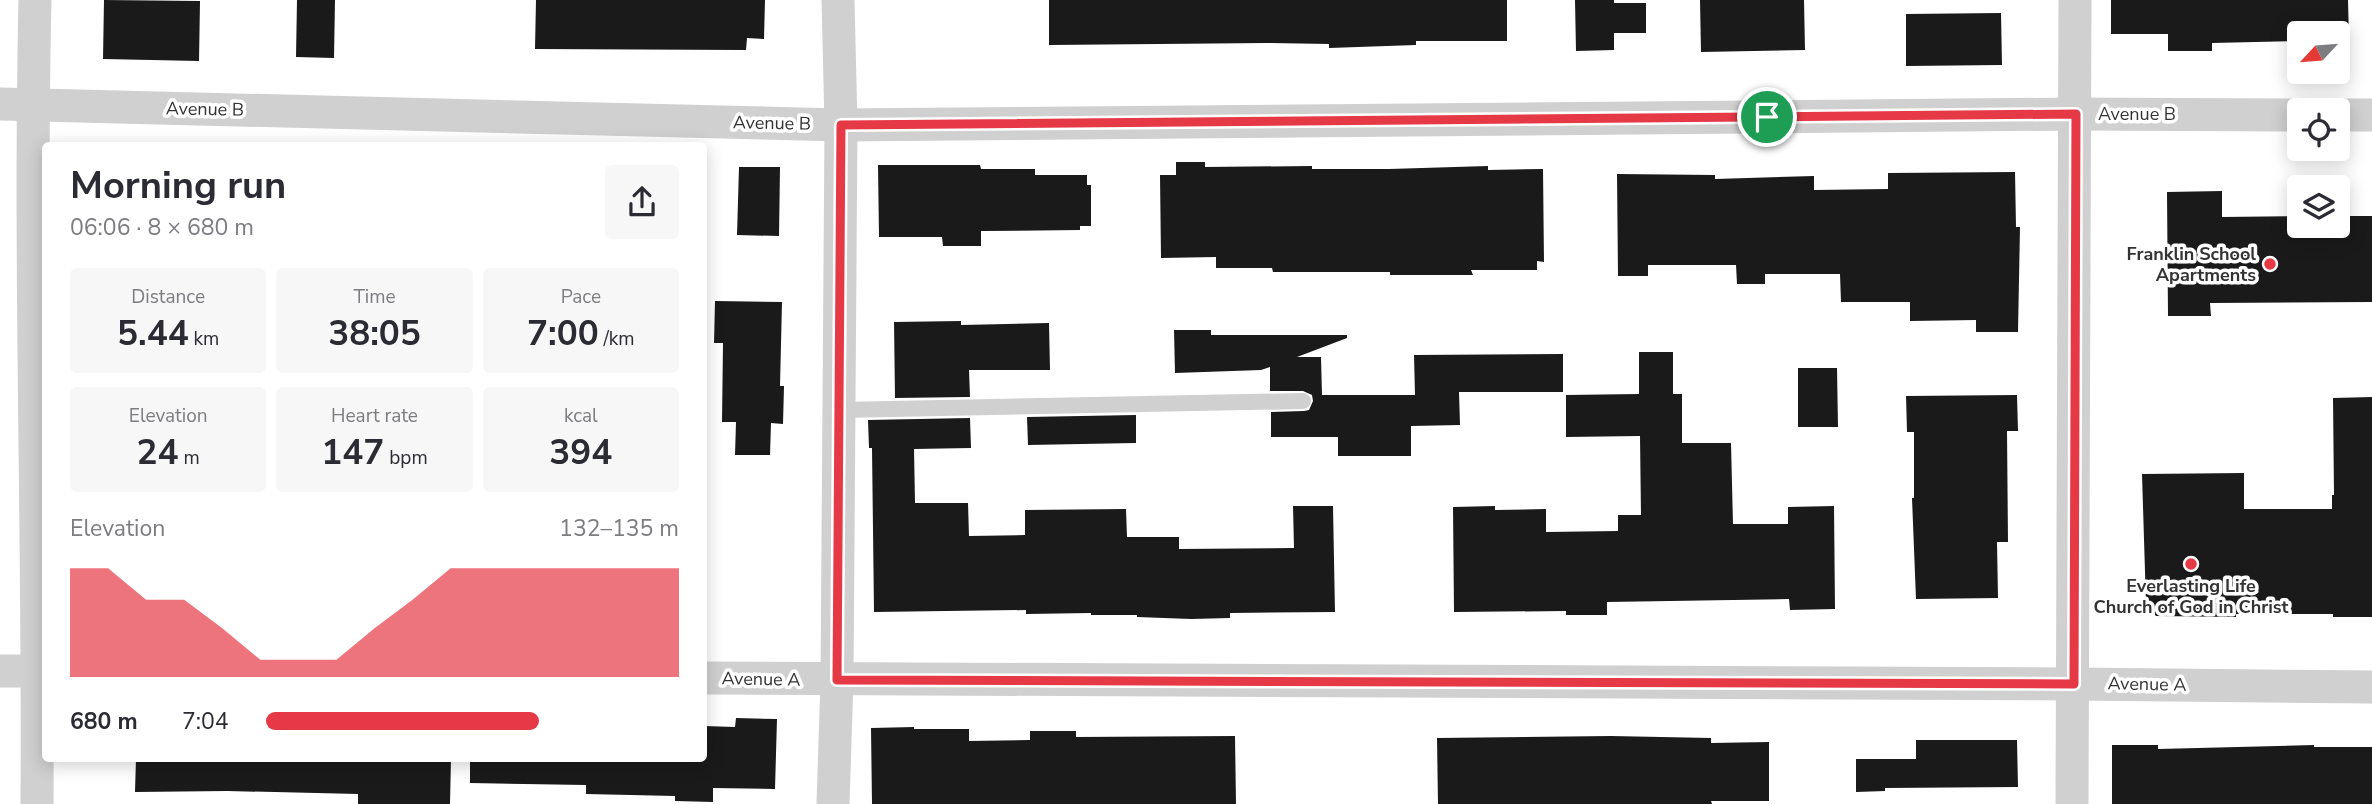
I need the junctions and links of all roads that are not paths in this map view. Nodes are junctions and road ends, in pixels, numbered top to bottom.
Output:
1 (35, 0) edge
2 (838, 0) edge
3 (2076, 0) edge
4 (0, 104) edge
5 (33, 104) junction
6 (2076, 114) junction
7 (2287, 115) edge
8 (2350, 115) edge
9 (2372, 115) edge
10 (841, 125) junction
11 (1303, 401) dead end
12 (839, 411) junction
13 (0, 671) edge
14 (42, 671) edge
15 (707, 678) edge
16 (837, 680) junction
17 (2074, 684) junction
18 (2372, 687) edge
19 (37, 804) edge
20 (834, 804) edge
21 (2072, 804) edge

1 - 5 street
2 - 10 street
3 - 6 street
4 - 5 street, Avenue B
5 - 10 street, Avenue B
5 - 14 street
6 - 7 street, Avenue B
6 - 10 street, Avenue B
6 - 17 street
8 - 9 street
10 - 12 street
11 - 12 lane
12 - 16 street
13 - 14 street
14 - 19 street
15 - 16 street, Avenue A
16 - 17 street, Avenue A
16 - 20 street
17 - 18 street, Avenue A
17 - 21 street

